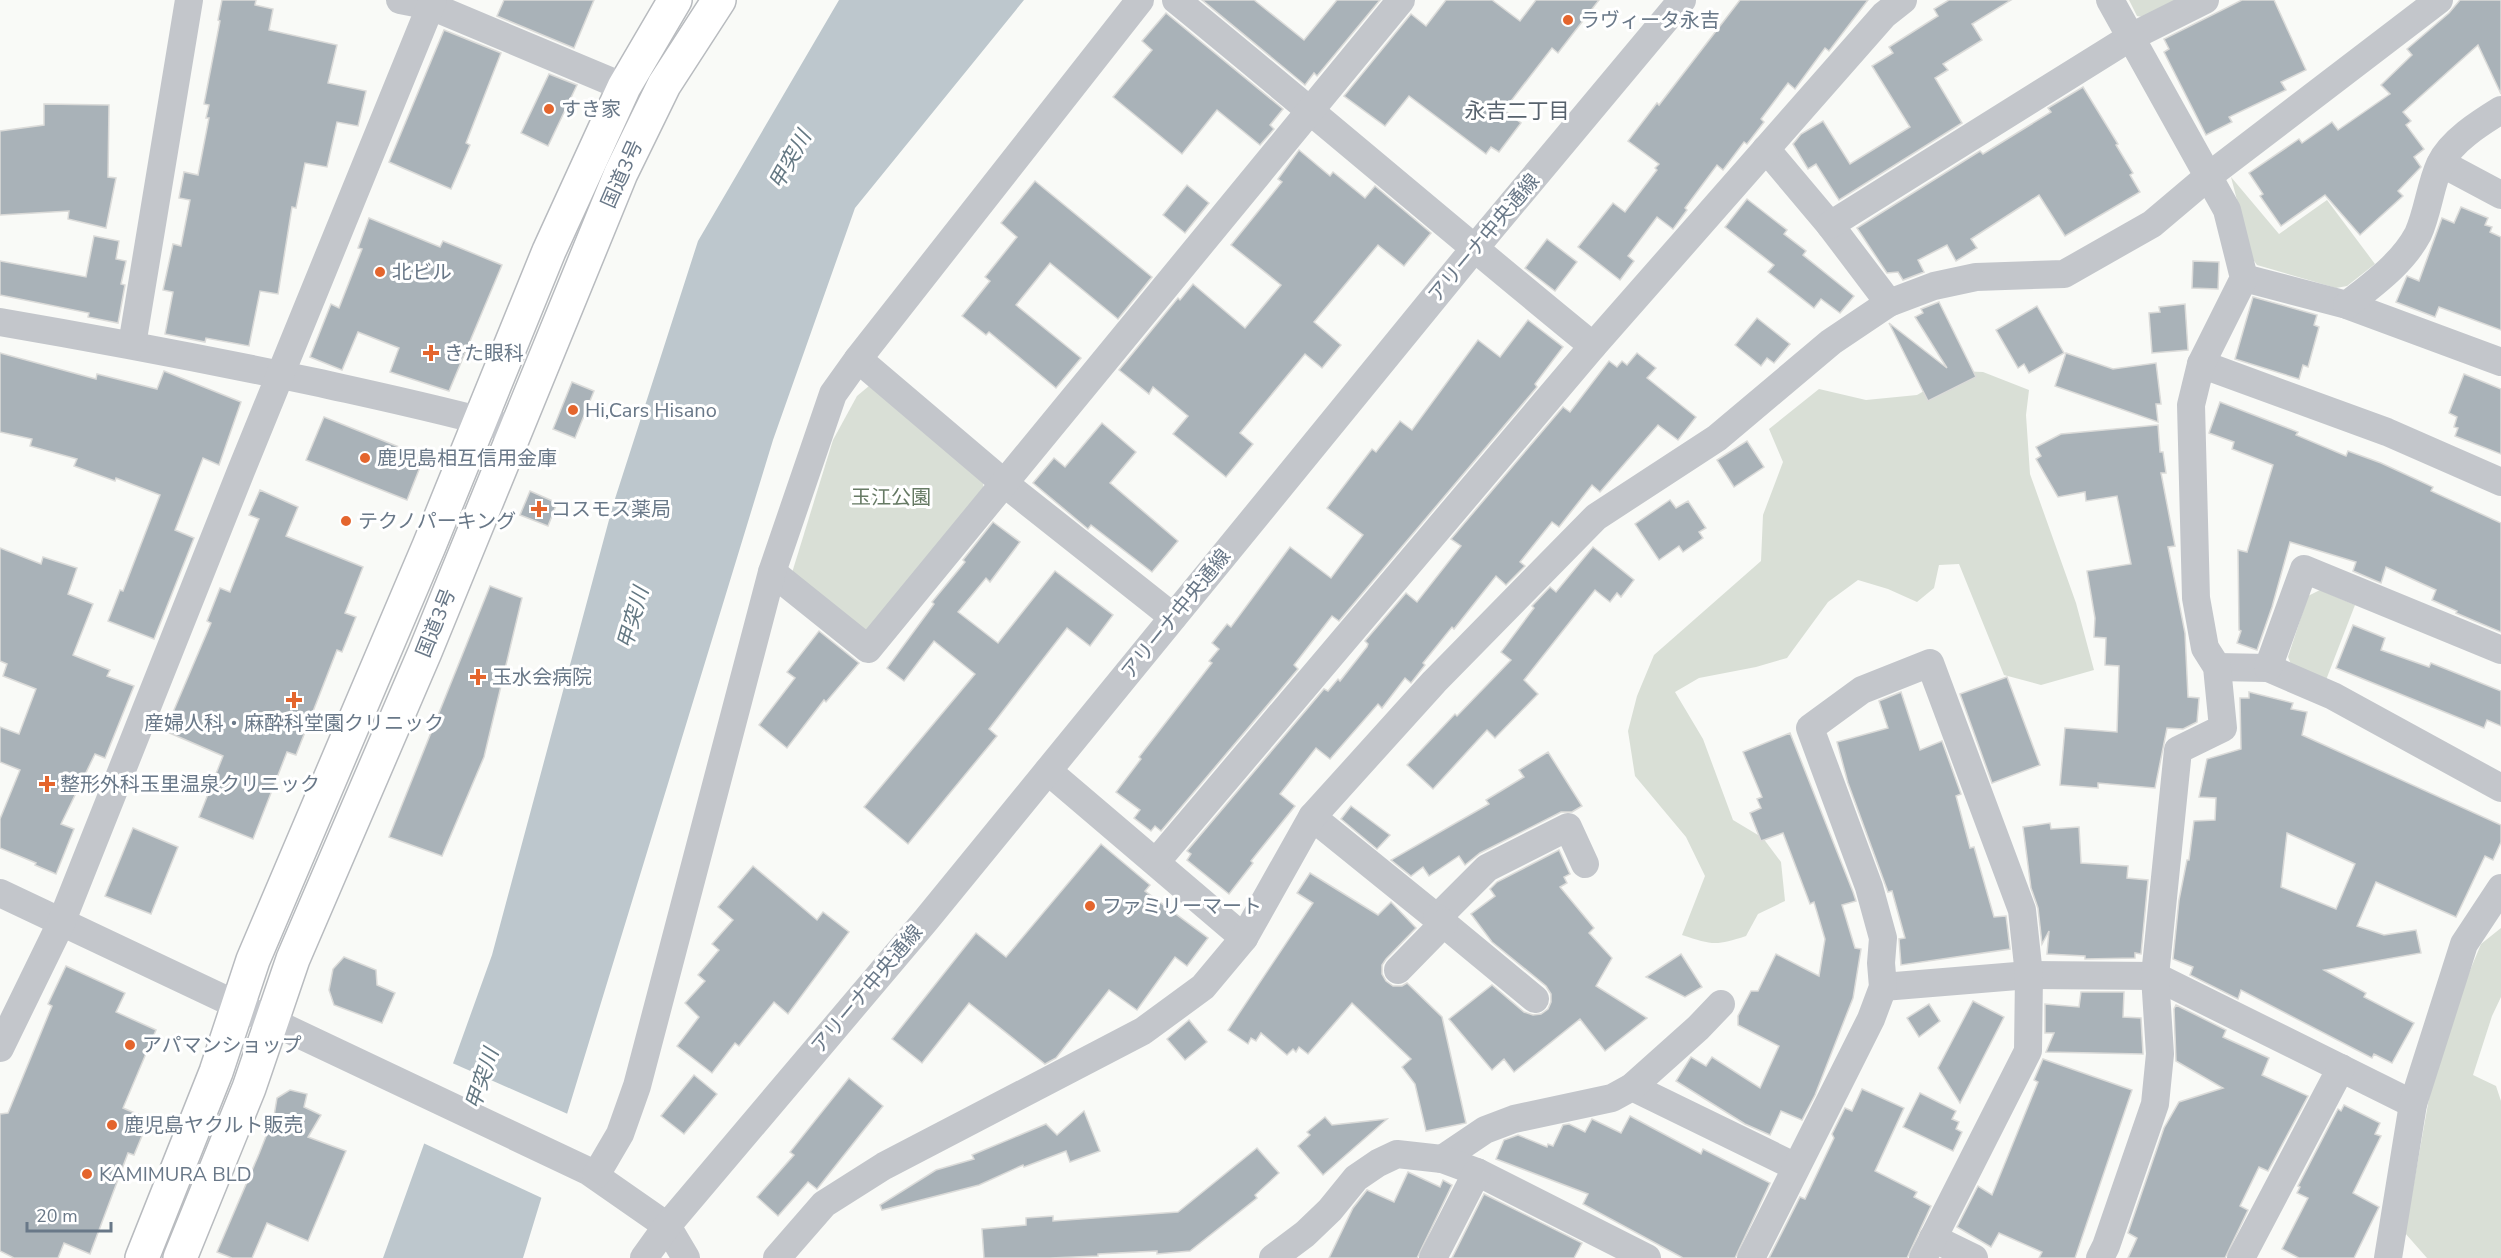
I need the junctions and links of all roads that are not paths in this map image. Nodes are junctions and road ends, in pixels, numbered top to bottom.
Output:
1 (189, 0) edge
2 (400, 0) edge
3 (675, 0) edge
4 (719, 0) edge
5 (1140, 0) edge
6 (1176, 0) edge
7 (1401, 0) edge
8 (1682, 0) edge
9 (1904, 0) edge
10 (2110, 0) edge
11 (2205, 0) edge
12 (2439, 0) edge
13 (432, 3) edge
14 (2131, 37) junction
15 (624, 87) junction
16 (1312, 110) junction
17 (2501, 110) edge
18 (1766, 148) junction
19 (2441, 163) junction
20 (2210, 175) junction
21 (2501, 195) edge
22 (1830, 225) junction
23 (1474, 249) junction
24 (2244, 278) junction
25 (1889, 303) junction
26 (2347, 305) junction
27 (0, 322) edge
28 (132, 345) junction
29 (1593, 346) junction
30 (858, 359) junction
31 (2501, 362) edge
32 (2201, 364) junction
33 (279, 375) junction
34 (481, 420) junction
35 (515, 430) junction
36 (2501, 482) edge
37 (1004, 483) junction
38 (772, 572) junction
39 (1173, 617) junction
40 (2501, 650) edge
41 (2217, 667) junction
42 (2268, 668) junction
43 (1048, 771) junction
44 (2501, 788) edge
45 (1312, 816) junction
46 (1156, 862) junction
47 (1585, 864) dead end
48 (2501, 888) edge
49 (0, 893) edge
50 (1440, 921) junction
51 (61, 923) junction
52 (1244, 938) junction
53 (1398, 970) dead end
54 (2029, 975) junction
55 (2156, 976) junction
56 (1883, 987) junction
57 (1535, 999) dead end
58 (239, 1005) junction
59 (1720, 1005) dead end
60 (272, 1022) junction
61 (0, 1047) edge
62 (2341, 1068) junction
63 (1632, 1087) junction
64 (2414, 1104) junction
65 (1442, 1159) junction
66 (1797, 1167) junction
67 (1477, 1172) junction
68 (592, 1173) junction
69 (667, 1226) junction
70 (1597, 1247) edge
71 (1928, 1248) edge
72 (142, 1258) edge
73 (180, 1258) edge
74 (644, 1258) edge
75 (686, 1258) edge
76 (777, 1258) edge
77 (1273, 1258) edge
78 (1433, 1258) edge
79 (1647, 1258) edge
80 (1751, 1258) edge
81 (1974, 1258) edge
82 (2100, 1258) edge
83 (2241, 1258) edge
84 (2388, 1258) edge

1 - 28 street
2 - 13 street
3 - 15 highway, 国道3号
4 - 35 highway, 国道3号
5 - 30 street
6 - 16 street
7 - 16 street
8 - 23 street, アリーナ中央通線
9 - 18 street
10 - 14 street
11 - 14 street
12 - 20 street
13 - 15 street
13 - 33 street
14 - 20 street
14 - 22 street
15 - 34 highway, 国道3号
16 - 23 street
16 - 37 street
17 - 19 street
18 - 22 street
18 - 29 street
19 - 21 street
19 - 26 street
20 - 24 street
20 - 25 street
22 - 25 street
23 - 29 street
23 - 39 street, アリーナ中央通線
24 - 26 street
24 - 32 street
25 - 45 street
26 - 31 street
27 - 28 street
28 - 33 street
29 - 46 street
30 - 37 street
30 - 38 street
32 - 36 street
32 - 41 street
33 - 34 street
33 - 51 street
34 - 35 street
34 - 58 highway, 国道3号
35 - 60 highway, 国道3号
37 - 38 street
37 - 39 street
38 - 68 street
39 - 43 street, アリーナ中央通線
40 - 42 street
41 - 42 street
41 - 55 street
42 - 44 street
43 - 46 street
43 - 69 street, アリーナ中央通線
45 - 50 street
45 - 52 street
46 - 52 street
47 - 50 street
48 - 64 street
49 - 51 street
50 - 53 street
50 - 57 street
51 - 58 street
51 - 61 street
52 - 76 street
54 - 55 street
54 - 56 street
54 - 56 street
54 - 71 street
55 - 62 street
55 - 82 street
56 - 66 street
58 - 60 street
58 - 72 highway, 国道3号
59 - 63 street
60 - 68 street
60 - 73 highway, 国道3号
62 - 64 street
62 - 83 street
63 - 65 street
63 - 66 street
64 - 84 street
65 - 67 street
65 - 77 street
66 - 80 street
67 - 70 street
67 - 78 street
68 - 69 street
69 - 74 street, アリーナ中央通線
69 - 75 street
70 - 79 street
71 - 81 street

